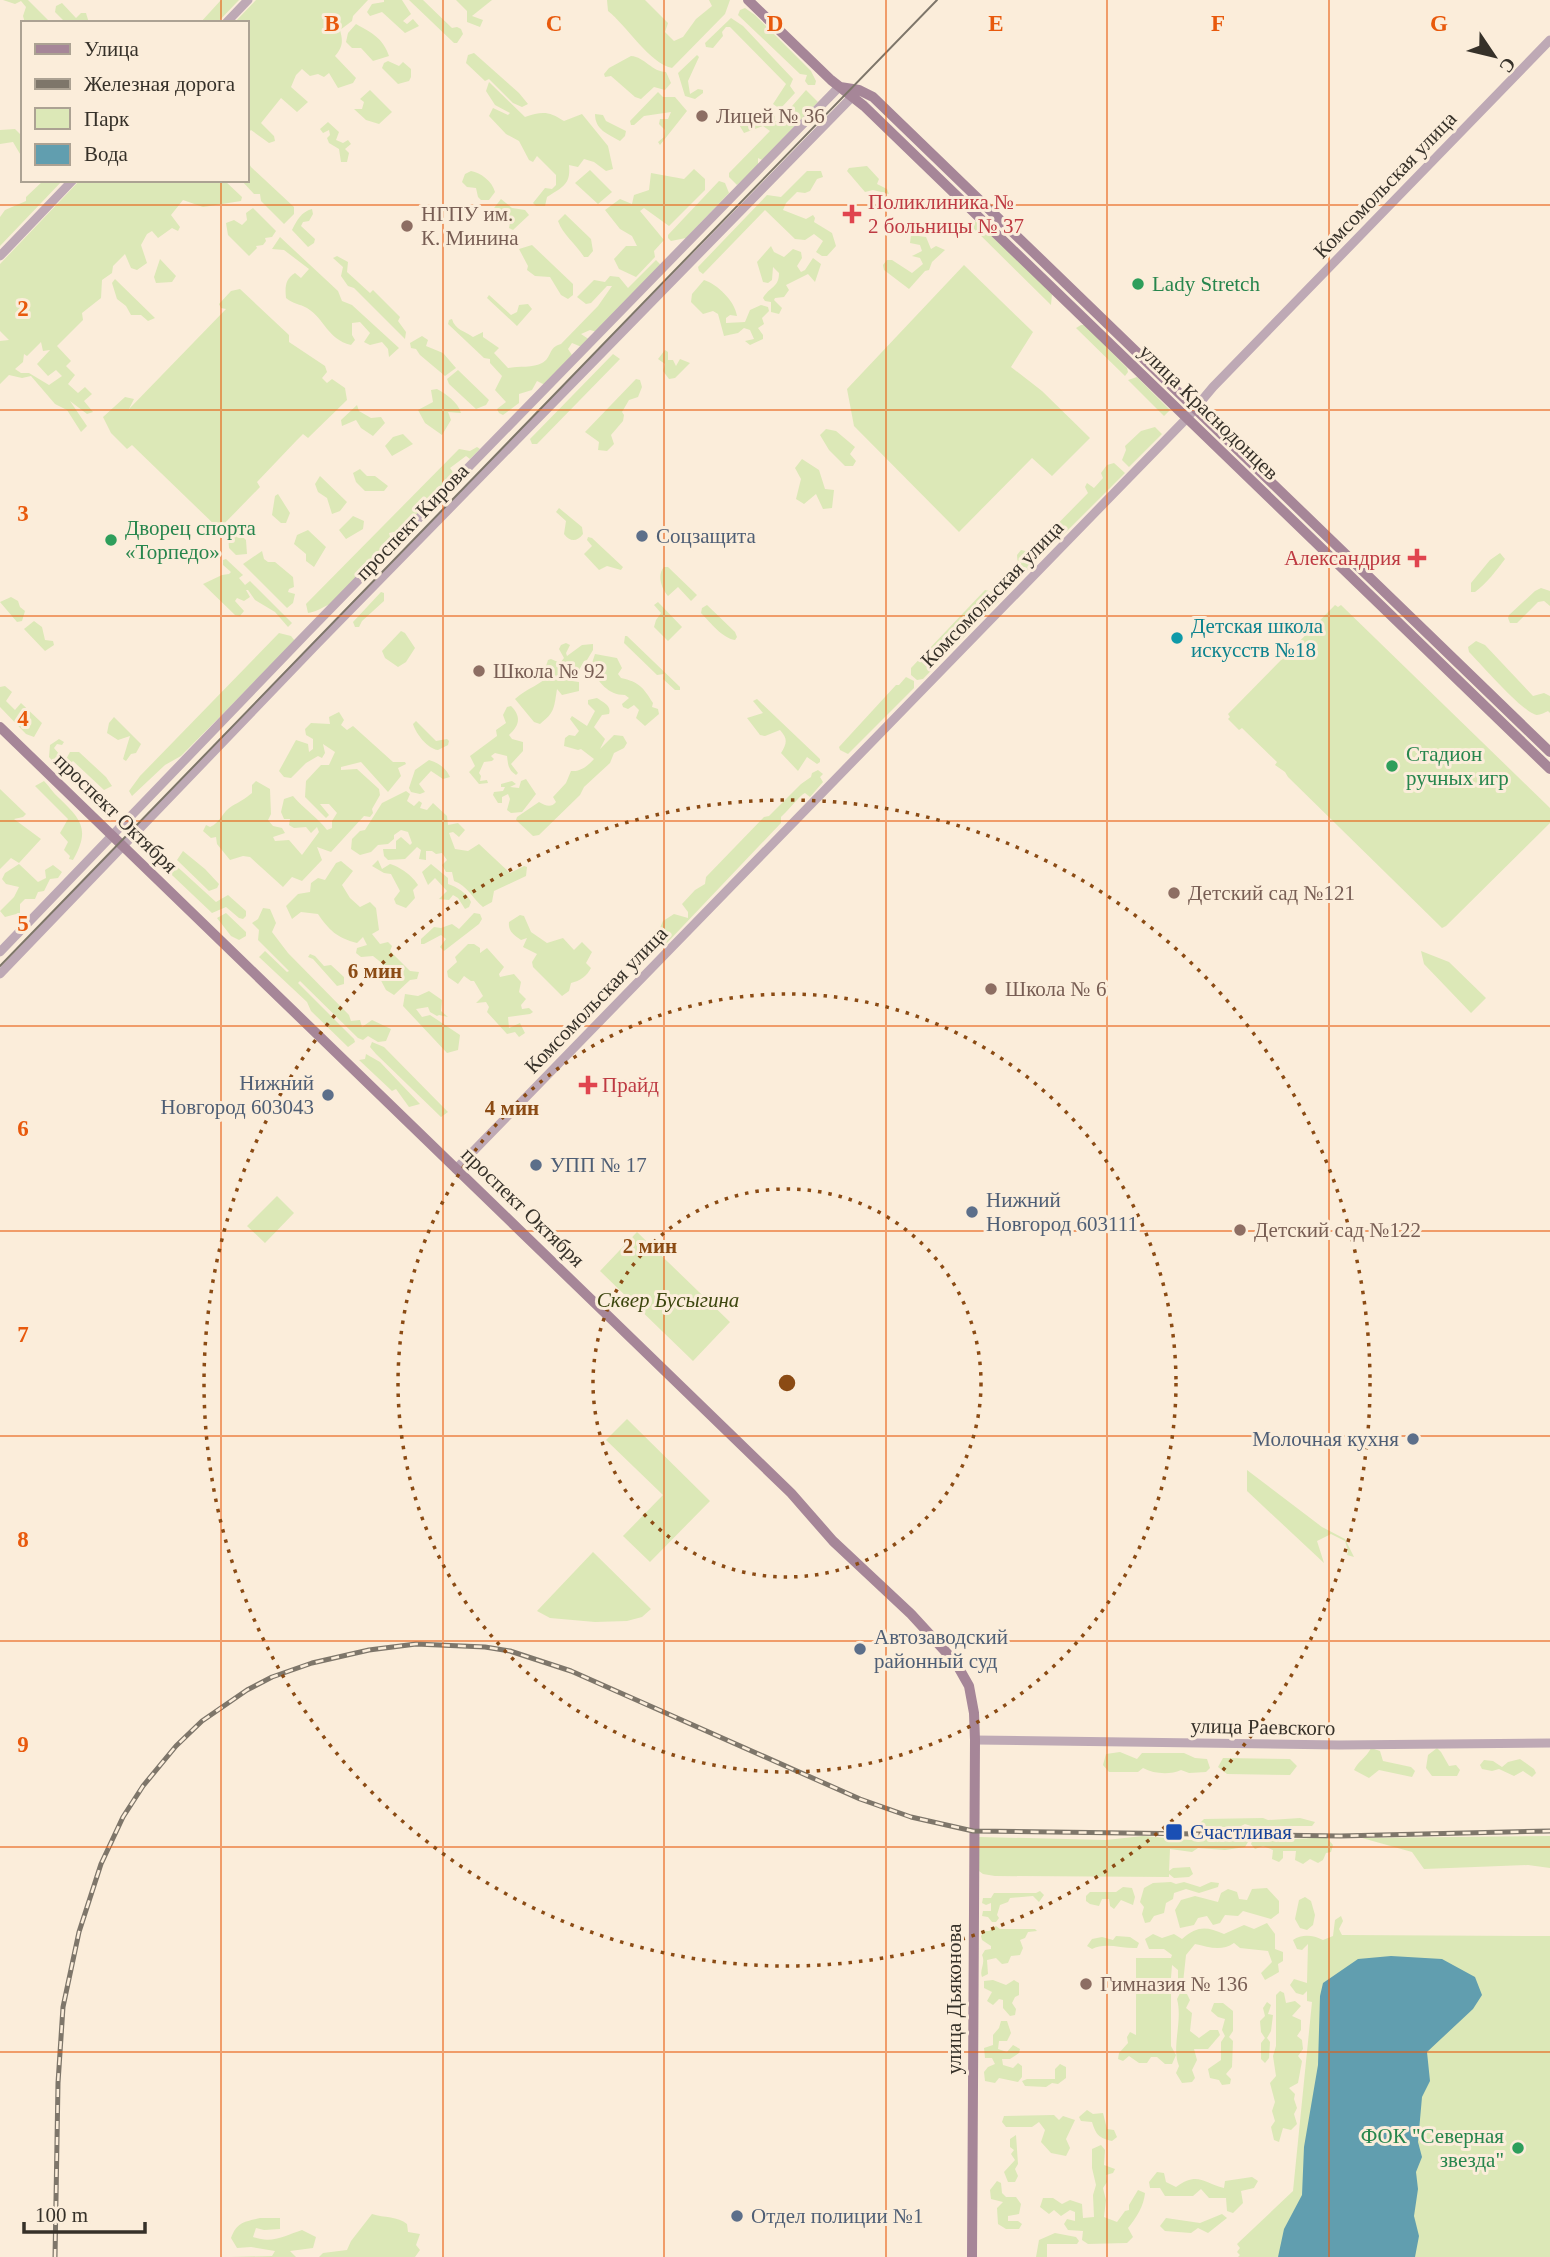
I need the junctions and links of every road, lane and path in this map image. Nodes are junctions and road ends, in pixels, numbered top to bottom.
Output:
1 (248, 0) edge
2 (748, 0) edge
3 (228, 21) edge
4 (1550, 40) edge
5 (839, 87) junction
6 (852, 97) junction
7 (71, 182) edge
8 (0, 256) edge
9 (1191, 414) junction
10 (0, 727) edge
11 (1550, 752) edge
12 (1550, 769) edge
13 (112, 836) junction
14 (123, 846) junction
15 (0, 952) edge
16 (0, 974) edge
17 (456, 1169) junction
18 (975, 1740) junction
19 (1550, 1743) edge
20 (972, 2257) edge

1 - 3 street
2 - 5 main road, улица Краснодонцев
4 - 9 street, Комсомольская улица
5 - 6 main road, улица Краснодонцев
5 - 9 main road, улица Краснодонцев
5 - 13 street, проспект Кирова
6 - 9 main road, улица Краснодонцев
6 - 14 street, проспект Кирова
7 - 8 street
9 - 11 main road, улица Краснодонцев
9 - 12 main road, улица Краснодонцев
9 - 17 street, Комсомольская улица
10 - 13 main road, проспект Октября
13 - 14 main road, проспект Октября
13 - 15 street, проспект Кирова
14 - 16 street, проспект Кирова
14 - 17 main road, проспект Октября
17 - 18 main road, проспект Октября
18 - 19 street, улица Раевского
18 - 20 main road, улица Дьяконова

